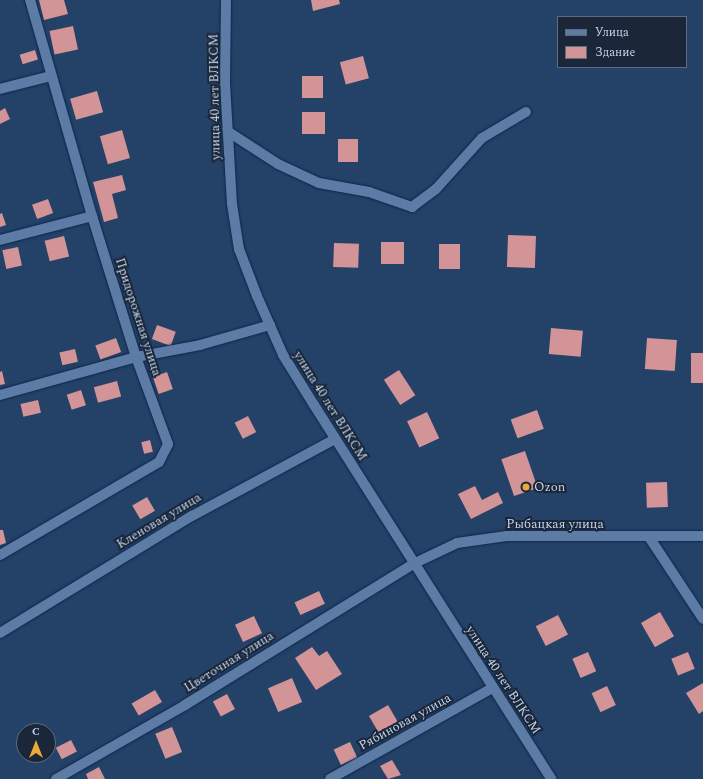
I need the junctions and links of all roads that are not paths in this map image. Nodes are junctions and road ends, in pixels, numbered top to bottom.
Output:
1 (30, 0) edge
2 (226, 0) edge
3 (51, 76) junction
4 (0, 89) edge
5 (526, 112) dead end
6 (227, 131) junction
7 (92, 216) junction
8 (0, 240) edge
9 (270, 325) junction
10 (136, 357) junction
11 (0, 395) edge
12 (335, 438) junction
13 (703, 536) edge
14 (649, 537) junction
15 (0, 555) edge
16 (413, 564) junction
17 (703, 619) edge
18 (0, 633) edge
19 (492, 688) junction
20 (56, 779) edge
21 (330, 779) edge
22 (550, 779) edge

1 - 3 street, Придорожная улица
2 - 6 street, улица 40 лет ВЛКСМ
3 - 4 street
3 - 7 street, Придорожная улица
5 - 6 street
6 - 9 street, улица 40 лет ВЛКСМ
7 - 8 street
7 - 10 street, Придорожная улица
9 - 10 street
9 - 12 street, улица 40 лет ВЛКСМ
10 - 11 street
10 - 15 street, Придорожная улица
12 - 16 street, улица 40 лет ВЛКСМ
12 - 18 street, Кленовая улица
13 - 14 street, Рыбацкая улица
14 - 16 street, Рыбацкая улица
14 - 17 street
16 - 19 street, улица 40 лет ВЛКСМ
16 - 20 street, Цветочная улица
19 - 21 street, Рябиновая улица
19 - 22 street, улица 40 лет ВЛКСМ

